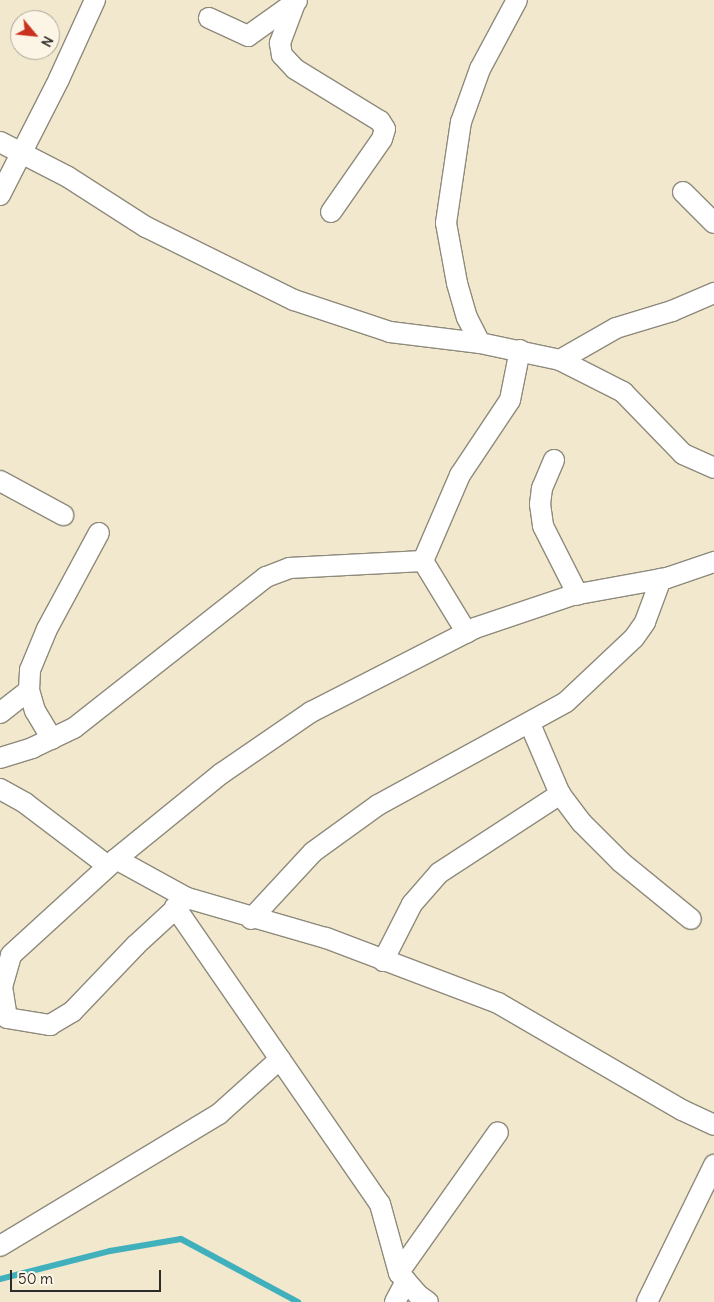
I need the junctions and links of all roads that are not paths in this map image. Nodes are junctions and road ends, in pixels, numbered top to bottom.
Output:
1 (95, 0) edge
2 (517, 0) edge
3 (295, 1) edge
4 (209, 18) dead end
5 (0, 142) edge
6 (21, 154) junction
7 (683, 192) dead end
8 (0, 195) edge
9 (332, 212) dead end
10 (714, 224) edge
11 (714, 293) edge
12 (480, 343) junction
13 (520, 350) junction
14 (560, 360) junction
15 (554, 460) dead end
16 (714, 468) edge
17 (0, 481) edge
18 (64, 515) dead end
19 (99, 533) dead end
20 (423, 561) junction
21 (714, 562) edge
22 (662, 579) junction
23 (578, 594) junction
24 (467, 632) junction
25 (29, 690) junction
26 (0, 713) edge
27 (530, 724) junction
28 (52, 739) junction
29 (0, 758) edge
30 (0, 789) edge
31 (560, 794) junction
32 (112, 862) junction
33 (181, 903) junction
34 (251, 919) junction
35 (691, 919) dead end
36 (383, 961) junction
37 (4, 1022) edge
38 (280, 1059) junction
39 (714, 1125) edge
40 (498, 1132) dead end
41 (714, 1165) edge
42 (0, 1246) edge
43 (402, 1277) junction
44 (395, 1302) edge
45 (428, 1302) edge
46 (647, 1302) edge

1 - 6 street
2 - 12 street
3 - 4 street
3 - 9 street
5 - 6 street
6 - 8 street
6 - 12 street
7 - 10 street
11 - 14 street
12 - 13 street
13 - 14 street
13 - 20 street
14 - 16 street
15 - 23 street
17 - 18 street
19 - 25 street
20 - 24 street
20 - 28 street
21 - 22 street
22 - 23 street
22 - 27 street
23 - 24 street
24 - 32 street
25 - 26 street
25 - 28 street
27 - 31 street
27 - 34 street
28 - 29 street
30 - 32 street
31 - 35 street
31 - 36 street
32 - 33 street
32 - 37 street
33 - 34 street
33 - 37 street
33 - 38 street
34 - 36 street
36 - 39 street
38 - 42 street
38 - 43 street
40 - 43 street
41 - 46 street
43 - 44 street
43 - 45 street

